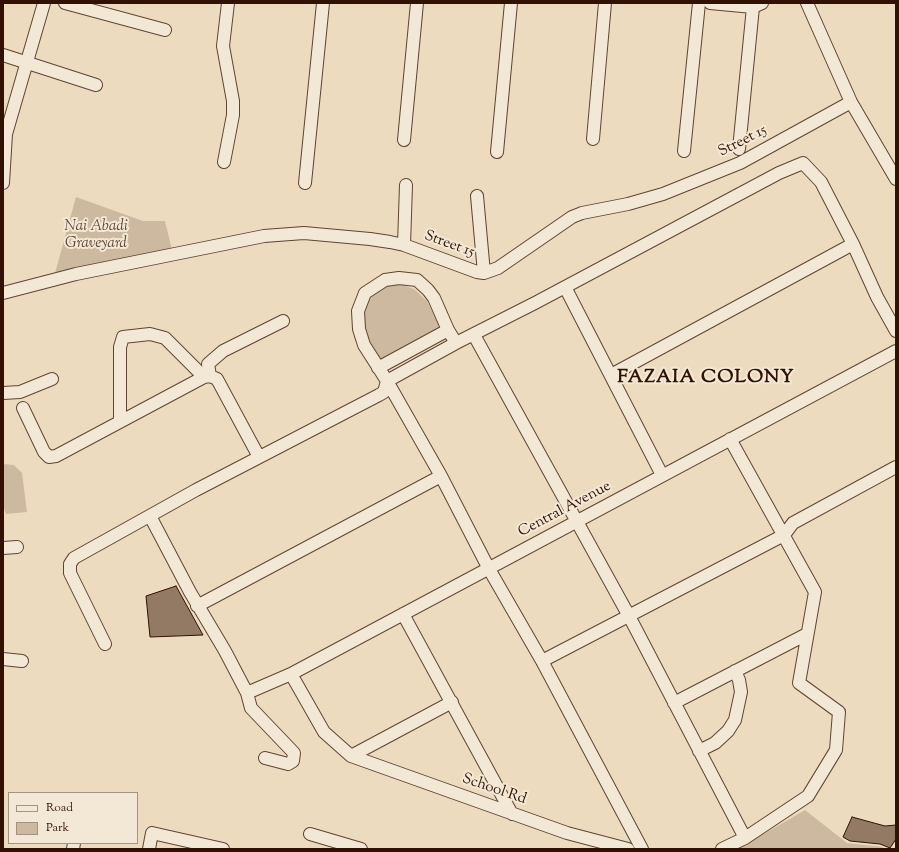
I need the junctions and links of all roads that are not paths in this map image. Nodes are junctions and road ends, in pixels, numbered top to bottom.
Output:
1 (44, 3) edge
2 (66, 3) edge
3 (228, 3) edge
4 (323, 3) edge
5 (417, 3) edge
6 (511, 3) edge
7 (605, 3) edge
8 (699, 3) edge
9 (710, 3) edge
10 (807, 3) edge
11 (758, 5) edge
12 (165, 30) dead end
13 (3, 55) edge
14 (27, 62) junction
15 (96, 85) dead end
16 (851, 102) junction
17 (8, 105) edge
18 (4, 134) edge
19 (404, 140) dead end
20 (593, 140) dead end
21 (739, 149) dead end
22 (684, 151) dead end
23 (497, 152) dead end
24 (224, 162) dead end
25 (3, 179) edge
26 (896, 179) edge
27 (3, 183) edge
28 (305, 183) dead end
29 (406, 185) dead end
30 (477, 196) dead end
31 (853, 244) junction
32 (404, 246) junction
33 (484, 273) junction
34 (565, 287) junction
35 (3, 293) edge
36 (283, 321) dead end
37 (448, 330) junction
38 (896, 331) edge
39 (474, 335) junction
40 (456, 343) junction
41 (896, 351) edge
42 (378, 368) junction
43 (611, 375) junction
44 (207, 376) junction
45 (52, 379) dead end
46 (387, 381) junction
47 (3, 393) edge
48 (23, 408) dead end
49 (120, 422) junction
50 (730, 439) junction
51 (259, 457) junction
52 (896, 467) edge
53 (662, 475) junction
54 (441, 476) junction
55 (150, 516) junction
56 (577, 521) junction
57 (784, 535) junction
58 (3, 546) edge
59 (17, 547) dead end
60 (489, 569) junction
61 (197, 606) junction
62 (403, 614) junction
63 (628, 616) junction
64 (807, 634) junction
65 (105, 644) dead end
66 (3, 659) edge
67 (22, 661) dead end
68 (542, 661) junction
69 (735, 671) junction
70 (291, 674) junction
71 (247, 693) junction
72 (452, 702) junction
73 (674, 703) junction
74 (699, 751) junction
75 (351, 756) junction
76 (265, 758) dead end
77 (512, 814) junction
78 (310, 834) dead end
79 (745, 838) junction
80 (149, 849) edge
81 (223, 849) edge
82 (361, 849) edge
83 (628, 849) edge
84 (642, 849) edge
85 (722, 849) edge

1 - 14 street
2 - 12 street
3 - 24 street
4 - 28 street
5 - 19 street
6 - 23 street
7 - 20 street
8 - 22 street
9 - 11 street
10 - 16 street
11 - 21 street
13 - 14 street
14 - 15 street
14 - 17 street
16 - 26 street
16 - 33 street, Street 15
17 - 18 street
18 - 25 street
25 - 27 street
29 - 32 street
30 - 33 street
31 - 34 street
31 - 38 street
31 - 43 street
32 - 33 street, Street 15
32 - 35 street, Street 15
34 - 39 street
34 - 43 street
36 - 44 street
37 - 40 street
37 - 42 street
37 - 42 street
39 - 40 street
39 - 56 street
40 - 46 street
41 - 50 street, Central Avenue
42 - 46 street
43 - 53 street
44 - 49 street
44 - 49 street
44 - 51 street
45 - 47 street
46 - 51 street
46 - 54 street
48 - 49 street
50 - 53 street, Central Avenue
50 - 57 street
51 - 55 street
52 - 57 street
53 - 56 street, Central Avenue
54 - 60 street
54 - 61 street
55 - 61 street
55 - 65 street
56 - 60 street, Central Avenue
56 - 63 street
57 - 63 street
57 - 64 street
58 - 59 street
60 - 62 street, Central Avenue
60 - 68 street
61 - 71 street
62 - 70 street, Central Avenue
62 - 72 street
63 - 68 street
63 - 73 street
64 - 69 street
64 - 79 street
66 - 67 street
68 - 84 street
69 - 73 street
69 - 74 street
70 - 71 street, Central Avenue
70 - 75 street
71 - 76 street
72 - 75 street
72 - 77 street
73 - 74 street
74 - 79 street
75 - 77 street, School Rd
77 - 83 street, School Rd
78 - 82 street
79 - 85 street
80 - 81 street

